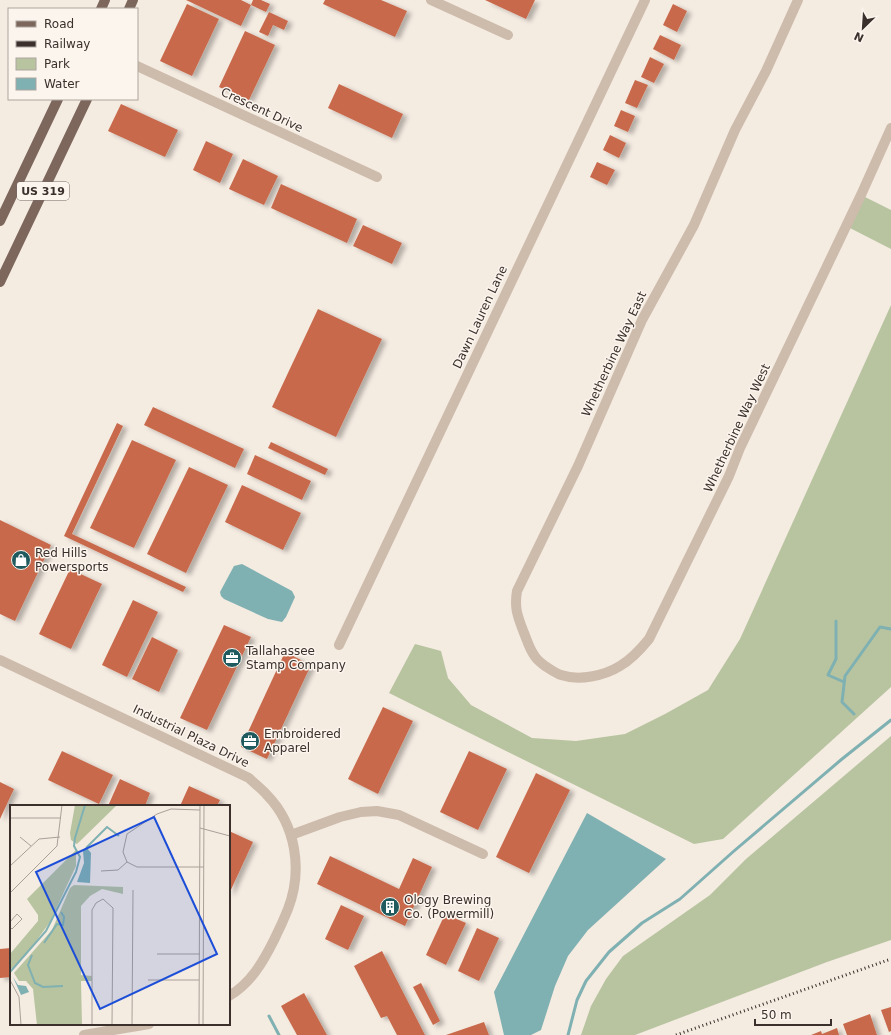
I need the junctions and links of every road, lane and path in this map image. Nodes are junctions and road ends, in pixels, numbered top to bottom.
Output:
1 (431, 0) edge
2 (645, 0) edge
3 (798, 0) edge
4 (508, 35) dead end
5 (138, 66) edge
6 (58, 100) edge
7 (87, 100) edge
8 (891, 128) edge
9 (377, 177) dead end
10 (0, 221) edge
11 (0, 282) edge
12 (339, 645) dead end
13 (0, 660) edge
14 (554, 672) joint
15 (291, 835) junction
16 (483, 854) dead end
17 (230, 995) edge
18 (143, 1025) edge
19 (84, 1035) edge

1 - 4 street
2 - 12 street, Dawn Lauren Lane
3 - 14 street, Whetherbine Way East
5 - 9 street, Crescent Drive
6 - 10 main road, US 319
7 - 11 main road, US 319
8 - 14 street, Whetherbine Way West
13 - 15 street, Industrial Plaza Drive
15 - 16 street
15 - 17 street, Industrial Plaza Drive
18 - 19 street

